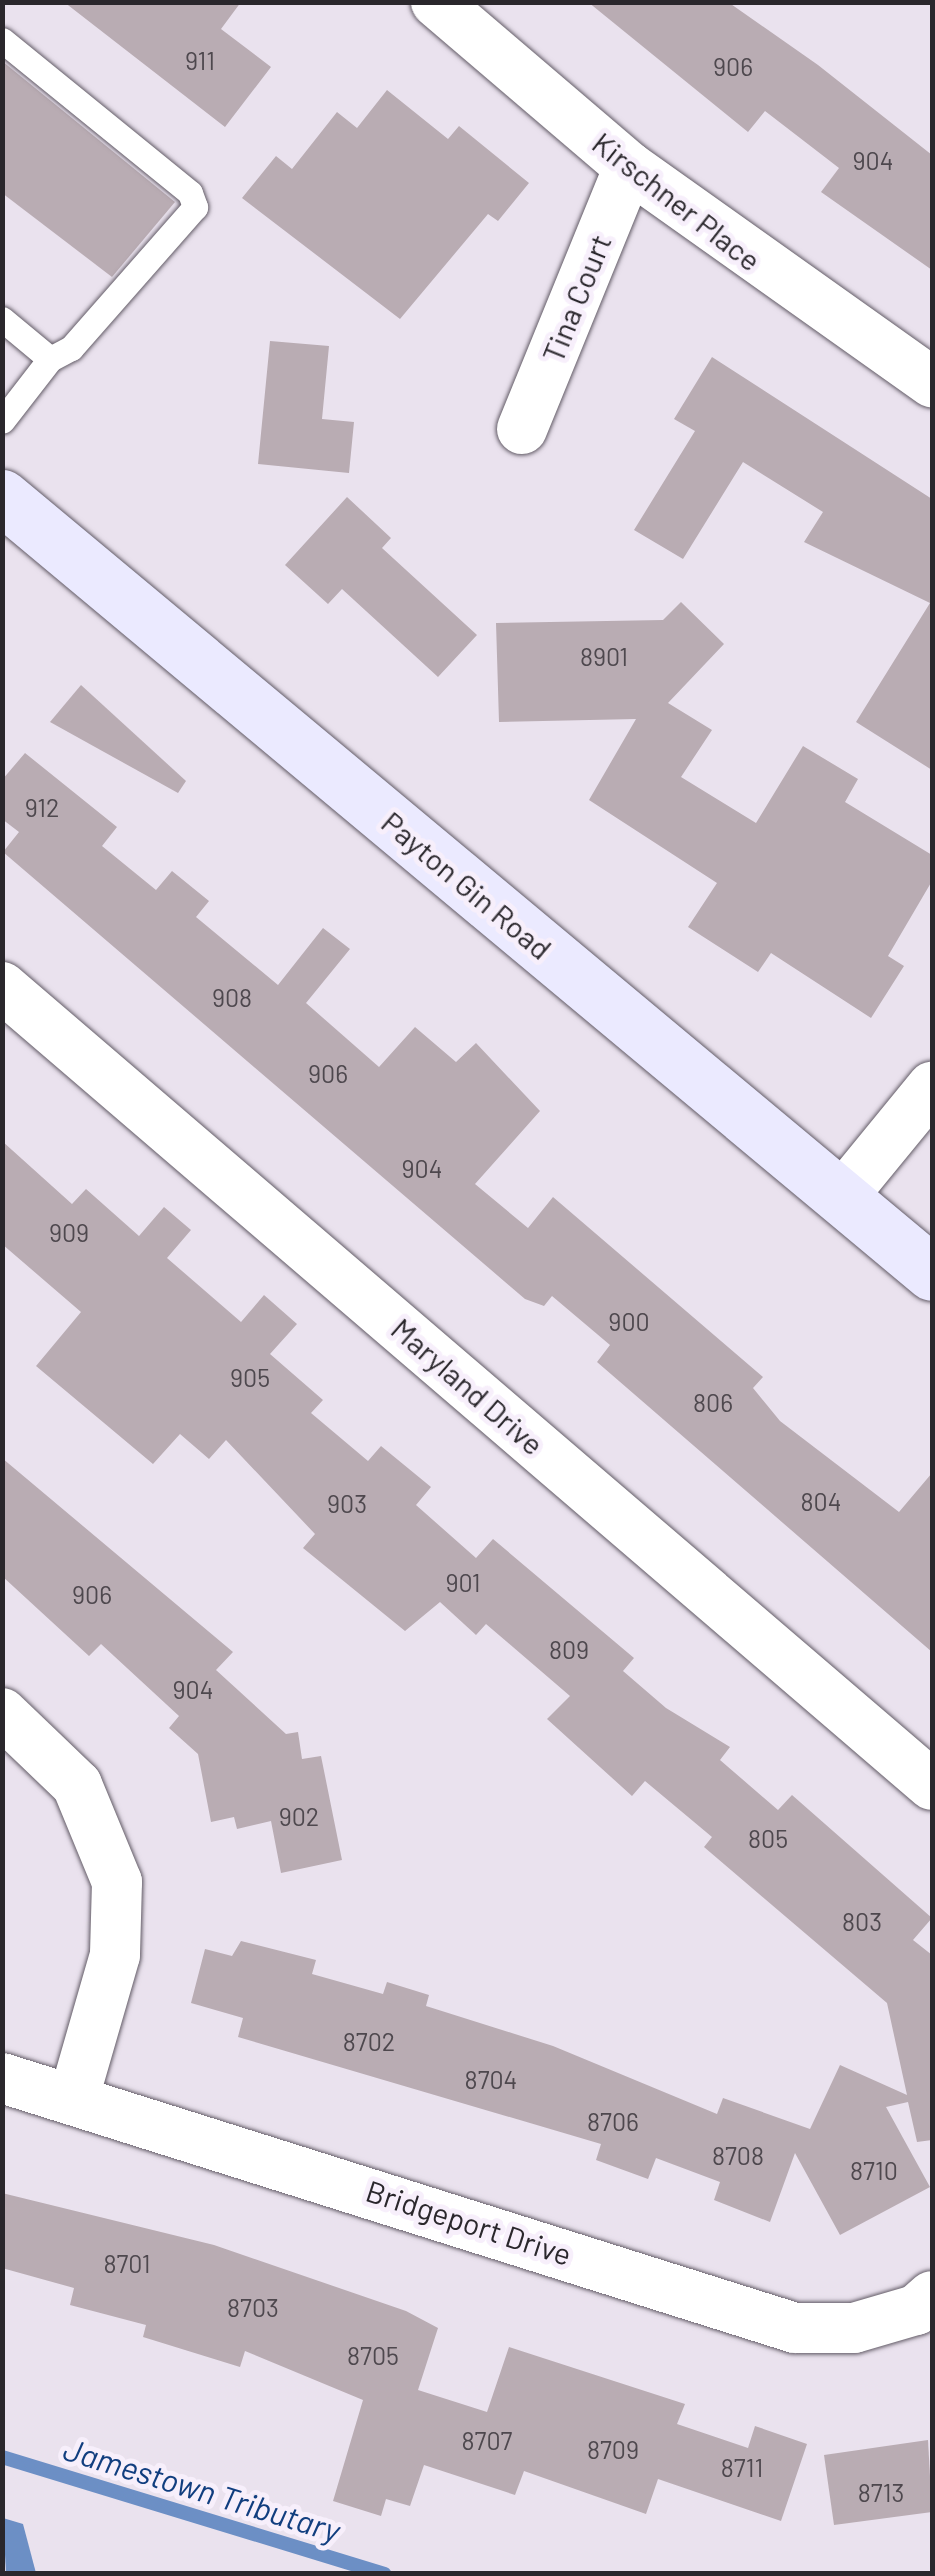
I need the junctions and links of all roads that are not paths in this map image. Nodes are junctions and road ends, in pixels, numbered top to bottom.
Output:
1 (436, 2) edge
2 (2, 40) edge
3 (630, 167) junction
4 (2, 318) edge
5 (50, 358) junction
6 (932, 382) edge
7 (2, 421) edge
8 (522, 429) dead end
9 (2, 497) edge
10 (2, 987) edge
11 (932, 1087) edge
12 (841, 1198) junction
13 (932, 1273) edge
14 (2, 1713) edge
15 (932, 1785) edge
16 (2, 2078) edge
17 (75, 2094) junction
18 (932, 2296) edge

1 - 3 street, Kirschner Place
2 - 5 lane
3 - 6 street, Kirschner Place
3 - 8 street, Tina Court
4 - 5 lane
5 - 7 lane
9 - 12 street, Payton Gin Road
10 - 15 street, Maryland Drive
11 - 12 street
12 - 13 street, Payton Gin Road
14 - 17 street
16 - 17 street, Bridgeport Drive
17 - 18 street, Bridgeport Drive

